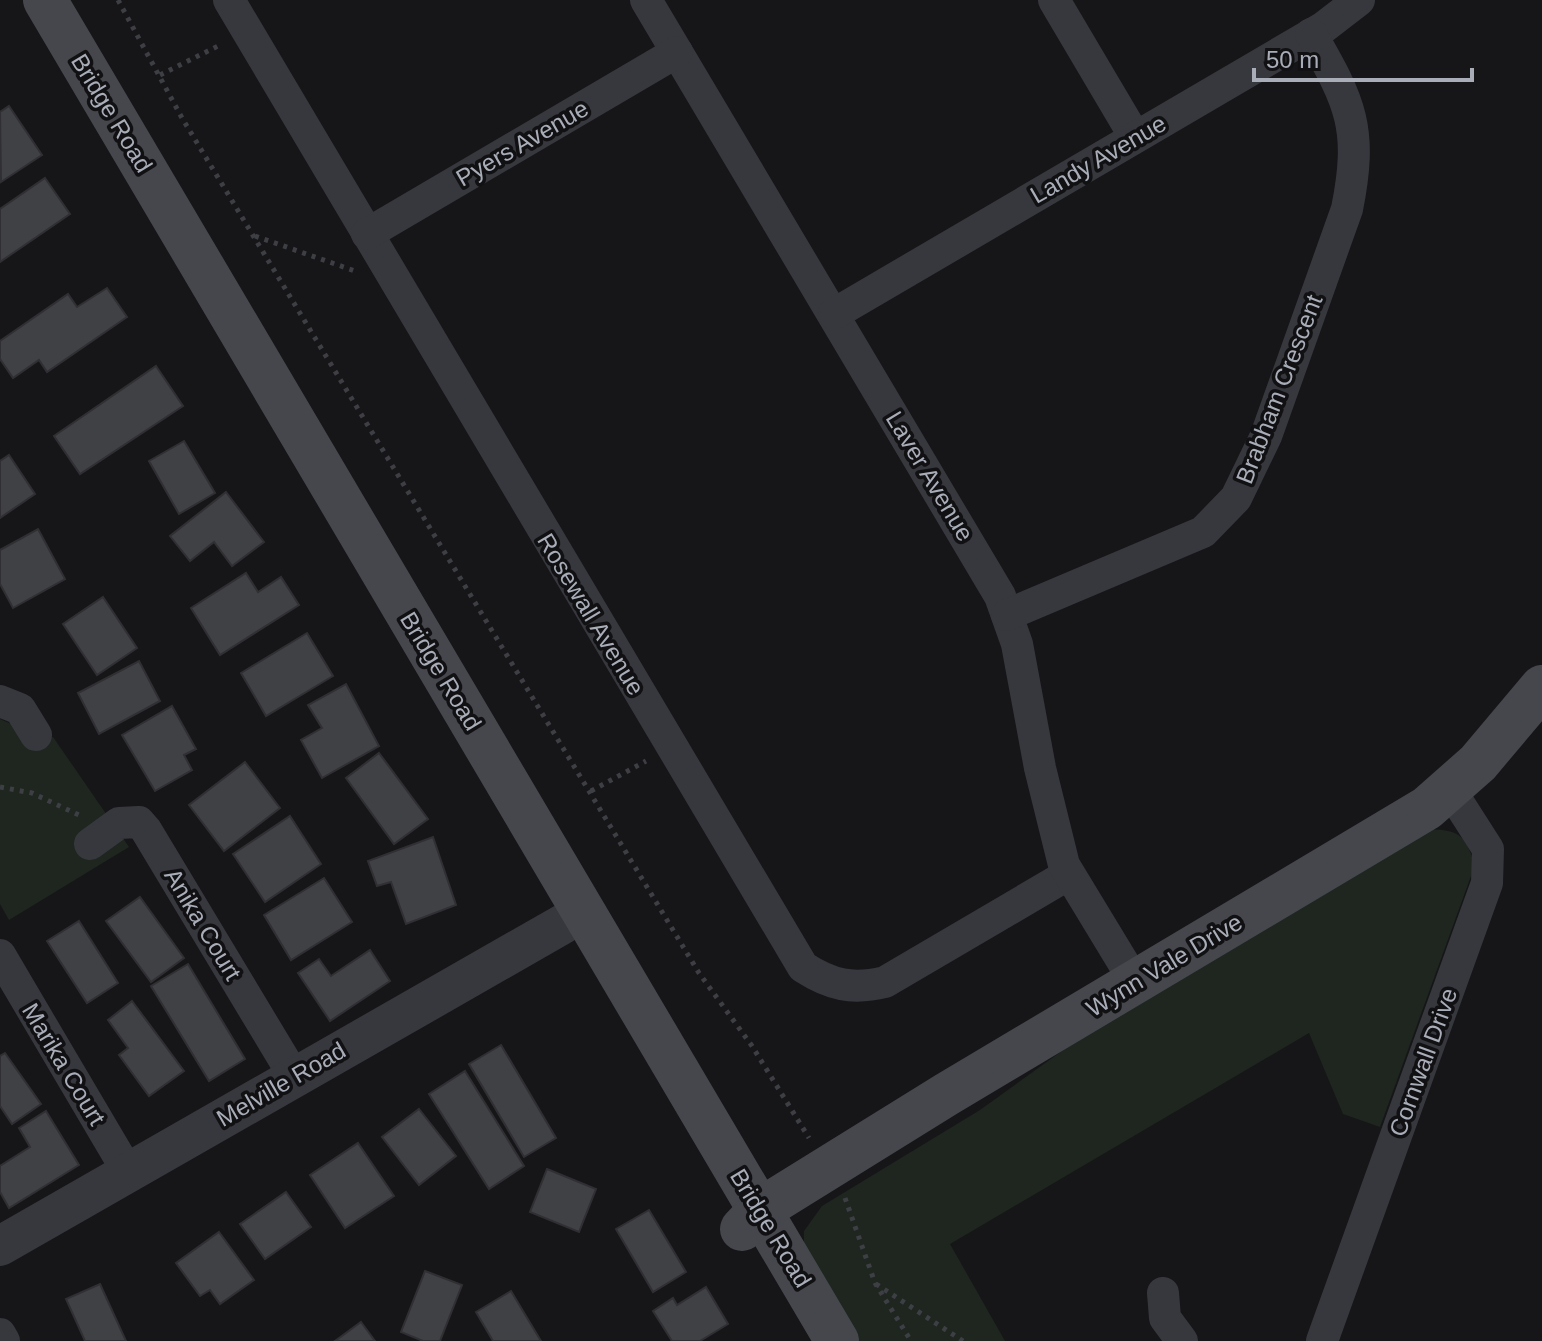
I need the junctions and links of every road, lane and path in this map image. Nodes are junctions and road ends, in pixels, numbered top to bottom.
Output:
1 (16, 0) edge
2 (45, 0) edge
3 (118, 0) edge
4 (229, 0) edge
5 (646, 0) edge
6 (1054, 0) edge
7 (1359, 0) edge
8 (1311, 34) junction
9 (234, 38) dead end
10 (677, 52) junction
11 (159, 76) junction
12 (1135, 137) junction
13 (367, 234) junction
14 (253, 236) junction
15 (364, 274) dead end
16 (834, 314) junction
17 (1007, 615) junction
18 (1542, 687) edge
19 (0, 701) edge
20 (36, 735) dead end
21 (654, 757) dead end
22 (0, 787) edge
23 (1449, 788) junction
24 (591, 791) junction
25 (98, 839) joint
26 (1069, 874) junction
27 (572, 915) junction
28 (0, 955) edge
29 (1135, 982) junction
30 (294, 1076) junction
31 (827, 1168) junction
32 (128, 1172) junction
33 (751, 1219) junction
34 (0, 1246) edge
35 (875, 1283) junction
36 (1163, 1293) dead end
37 (0, 1334) edge
38 (4, 1341) edge
39 (808, 1341) edge
40 (837, 1341) edge
41 (911, 1341) edge
42 (963, 1341) edge
43 (1182, 1341) edge
44 (1322, 1341) edge

1 - 27 main road, Bridge Road
2 - 27 main road, Bridge Road
3 - 11 path
4 - 13 street, Rosewall Avenue
5 - 10 street, Laver Avenue
6 - 12 street
7 - 8 street, Landy Avenue
8 - 12 street, Landy Avenue
8 - 17 street, Brabham Crescent
9 - 11 path
10 - 13 street, Pyers Avenue
10 - 16 street, Laver Avenue
11 - 14 path
12 - 16 street, Landy Avenue
13 - 26 street, Rosewall Avenue
14 - 15 path
14 - 24 path
16 - 17 street, Laver Avenue
17 - 26 street, Laver Avenue
18 - 23 main road, Wynn Vale Drive
19 - 20 street
21 - 24 path
22 - 25 path
23 - 29 main road, Wynn Vale Drive
23 - 44 street, Cornwall Drive
24 - 31 path
25 - 30 street, Anika Court
26 - 29 street, Laver Avenue
27 - 30 street, Melville Road
27 - 33 main road, Bridge Road
28 - 32 street, Marika Court
29 - 31 main road, Wynn Vale Drive
30 - 32 street, Melville Road
31 - 33 main road, Wynn Vale Drive
31 - 35 path
32 - 34 street, Melville Road
33 - 39 main road, Bridge Road
33 - 40 main road, Bridge Road
35 - 41 path
35 - 42 path
36 - 43 street
37 - 38 street

